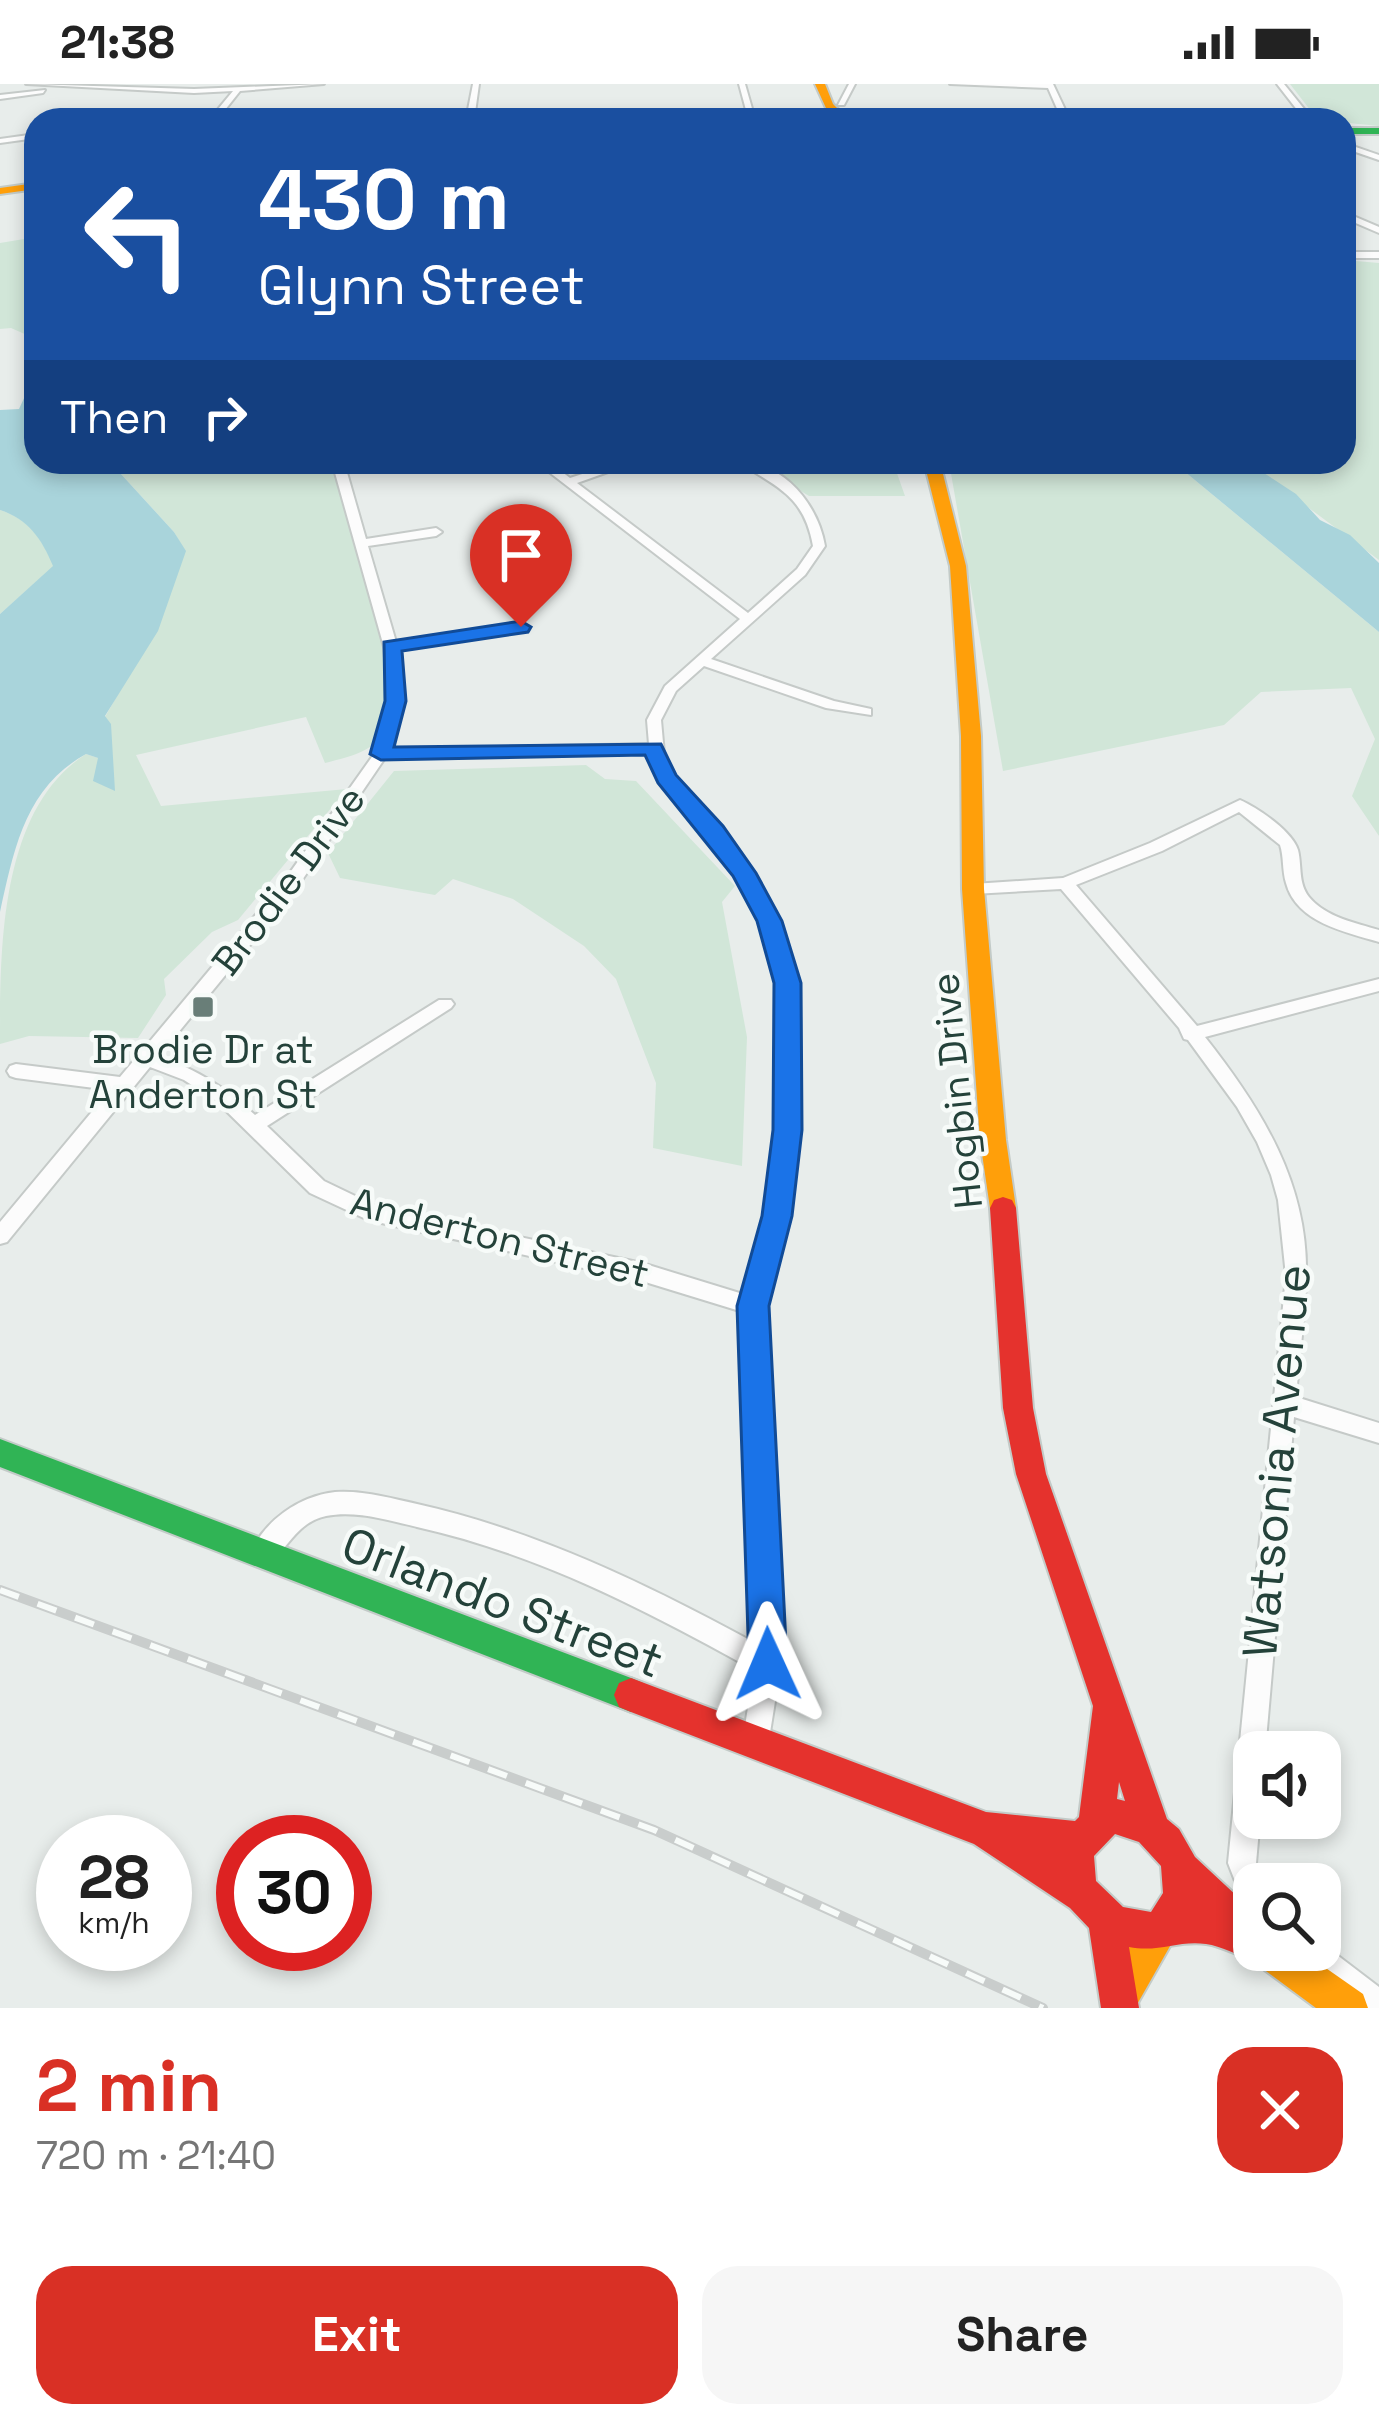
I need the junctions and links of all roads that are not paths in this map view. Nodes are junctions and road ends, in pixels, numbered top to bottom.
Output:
1 (29, 84) edge
2 (200, 84) edge
3 (321, 84) edge
4 (953, 84) edge
5 (1280, 84) edge
6 (1051, 85) edge
7 (62, 86) edge
8 (237, 90) junction
9 (220, 91) junction
10 (0, 97) edge
11 (223, 108) edge
12 (1299, 108) edge
13 (341, 474) edge
14 (558, 474) edge
15 (593, 474) edge
16 (770, 474) edge
17 (935, 474) edge
18 (569, 482) junction
19 (436, 532) dead end
20 (361, 544) junction
21 (748, 619) junction
22 (521, 627) dead end
23 (391, 647) junction
24 (700, 660) junction
25 (866, 712) dead end
26 (653, 748) junction
27 (381, 754) junction
28 (1065, 883) junction
29 (973, 889) junction
30 (1379, 936) edge
31 (1379, 985) edge
32 (445, 1004) dead end
33 (1190, 1034) junction
34 (147, 1059) junction
35 (16, 1071) dead end
36 (124, 1085) junction
37 (254, 1125) junction
38 (0, 1236) edge
39 (753, 1306) junction
40 (1283, 1404) junction
41 (1379, 1433) edge
42 (0, 1453) edge
43 (262, 1554) junction
44 (768, 1664) junction
45 (1110, 1702) junction
46 (755, 1745) junction
47 (1097, 1819) junction
48 (1151, 1826) junction
49 (985, 1830) junction
50 (1079, 1839) junction
51 (1242, 1863) edge
52 (1182, 1870) junction
53 (1081, 1894) junction
54 (1233, 1920) edge
55 (1107, 1925) junction
56 (1163, 1929) junction
57 (1233, 1933) edge
58 (1297, 1971) edge
59 (1334, 1971) edge
60 (1120, 2003) edge
61 (1379, 2005) edge
62 (1348, 2008) edge

1 - 7 street
2 - 9 street
3 - 8 street
4 - 6 street
5 - 12 street
7 - 9 street
7 - 10 street
8 - 9 street
8 - 11 street
13 - 20 street, Brodie Drive
14 - 18 street
15 - 18 street
16 - 21 street
17 - 29 main road, Hogbin Drive
18 - 21 street
19 - 20 street
20 - 23 street, Brodie Drive
21 - 24 street
22 - 23 street
23 - 27 street, Brodie Drive
24 - 25 street
24 - 26 street
26 - 27 street
26 - 39 street
27 - 34 street, Brodie Drive
28 - 29 street
28 - 30 street
28 - 33 street, Watsonia Avenue
29 - 45 main road, Hogbin Drive
31 - 33 street
32 - 37 street
33 - 40 street, Watsonia Avenue
34 - 36 street, Brodie Drive
34 - 37 street, Anderton Street
35 - 36 street
36 - 38 street, Brodie Drive
37 - 39 street, Anderton Street
39 - 44 street
40 - 41 street
40 - 51 street, Watsonia Avenue
42 - 43 main road, Orlando Street
43 - 44 street, Orlando Street
43 - 46 main road, Orlando Street
44 - 46 street
45 - 47 main road, Hogbin Drive
45 - 48 main road, Hogbin Drive
46 - 49 main road, Orlando Street
47 - 48 main road
47 - 50 main road
48 - 52 main road
49 - 50 main road, Orlando Street
49 - 53 main road, Orlando Street
50 - 53 main road
52 - 54 main road
52 - 56 main road
53 - 55 main road
55 - 56 main road
55 - 60 main road
56 - 57 main road
56 - 60 main road
58 - 62 main road
59 - 61 street

